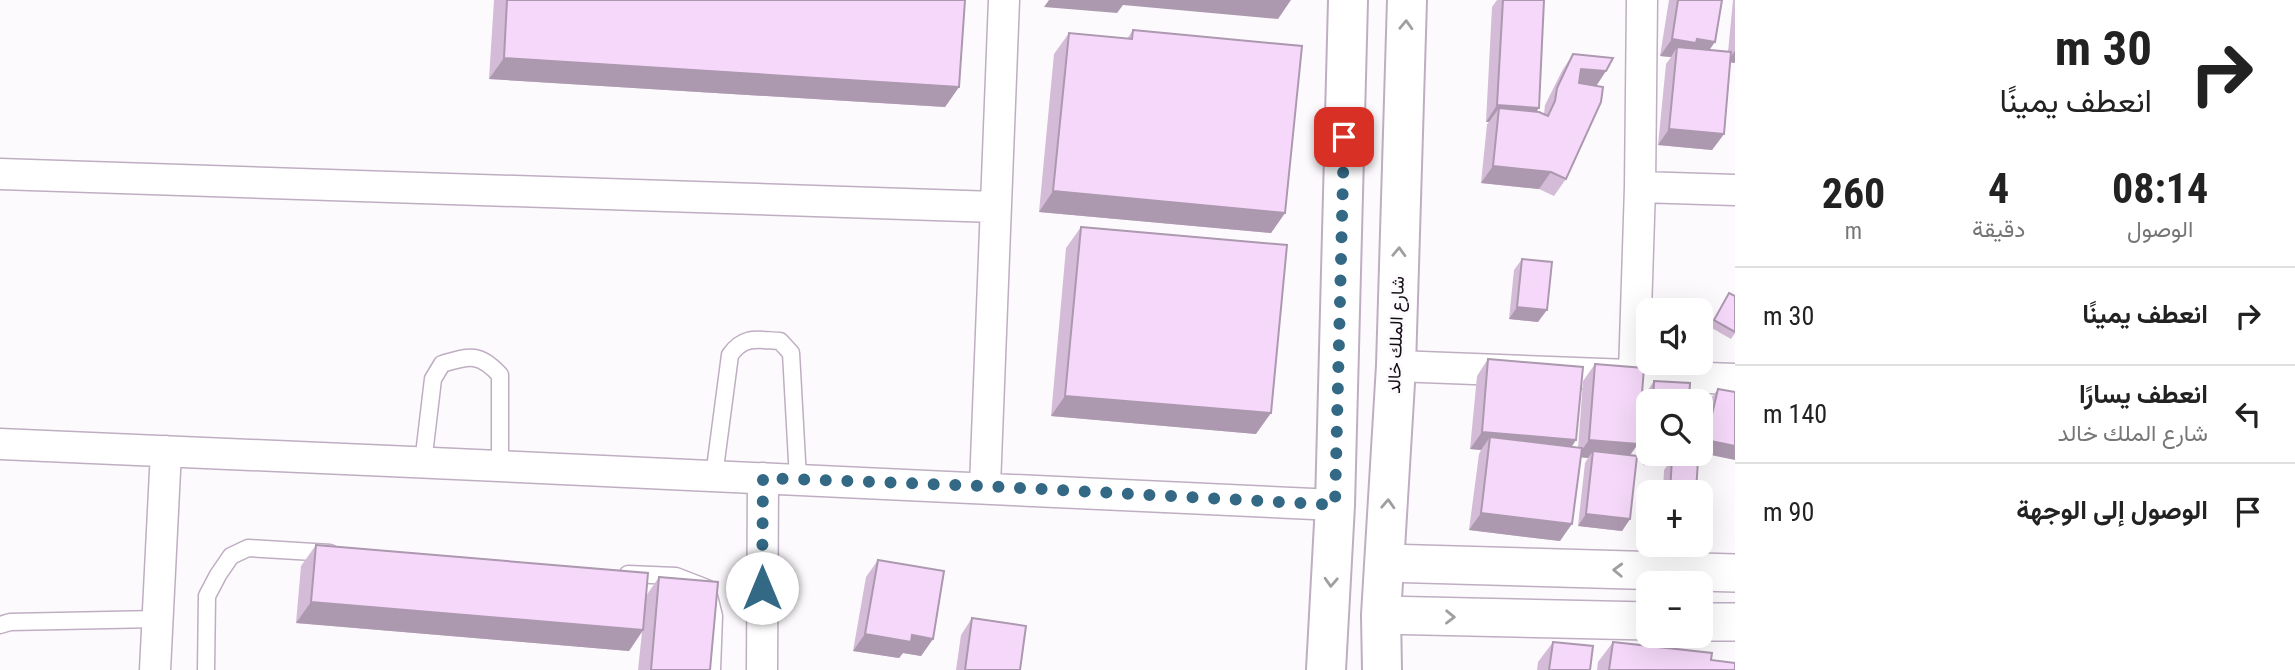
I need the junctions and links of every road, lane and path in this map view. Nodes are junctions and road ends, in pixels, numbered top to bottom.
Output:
1 (1004, 0) edge
2 (1348, 0) edge
3 (1407, 0) edge
4 (1642, 0) edge
5 (0, 174) edge
6 (1640, 187) junction
7 (1735, 190) edge
8 (995, 207) junction
9 (1396, 366) junction
10 (1633, 374) junction
11 (1735, 379) edge
12 (0, 444) edge
13 (166, 451) junction
14 (423, 463) junction
15 (500, 467) junction
16 (714, 476) junction
17 (763, 478) junction
18 (798, 480) junction
19 (985, 486) junction
20 (1335, 505) junction
21 (345, 554) edge
22 (1385, 563) junction
23 (607, 572) edge
24 (1735, 573) edge
25 (158, 620) junction
26 (1636, 622) edge
27 (1713, 622) edge
28 (1735, 622) edge
29 (0, 625) edge
30 (1381, 647) edge
31 (1327, 662) edge
32 (155, 670) edge
33 (206, 670) edge
34 (712, 670) edge
35 (762, 670) edge

1 - 8 street
2 - 20 main road
9 -> 3 main road, شارع الملك خالد
4 - 6 street
5 - 8 street
6 - 7 street
6 - 10 street
8 - 19 street
9 - 10 street
22 -> 9 main road, شارع الملك خالد
10 - 11 street
12 - 13 street
13 - 14 street
13 - 25 street
14 - 15 street
14 - 15 lane
15 - 16 street
16 - 17 street
16 - 18 lane
17 - 18 street
17 - 35 street
18 - 19 street
19 - 20 street
20 -> 31 main road
21 - 33 lane
24 -> 22 street
22 - 30 main road, شارع الملك خالد
23 - 34 lane
25 - 29 lane
25 - 32 street
30 -> 26 street
27 - 28 street

